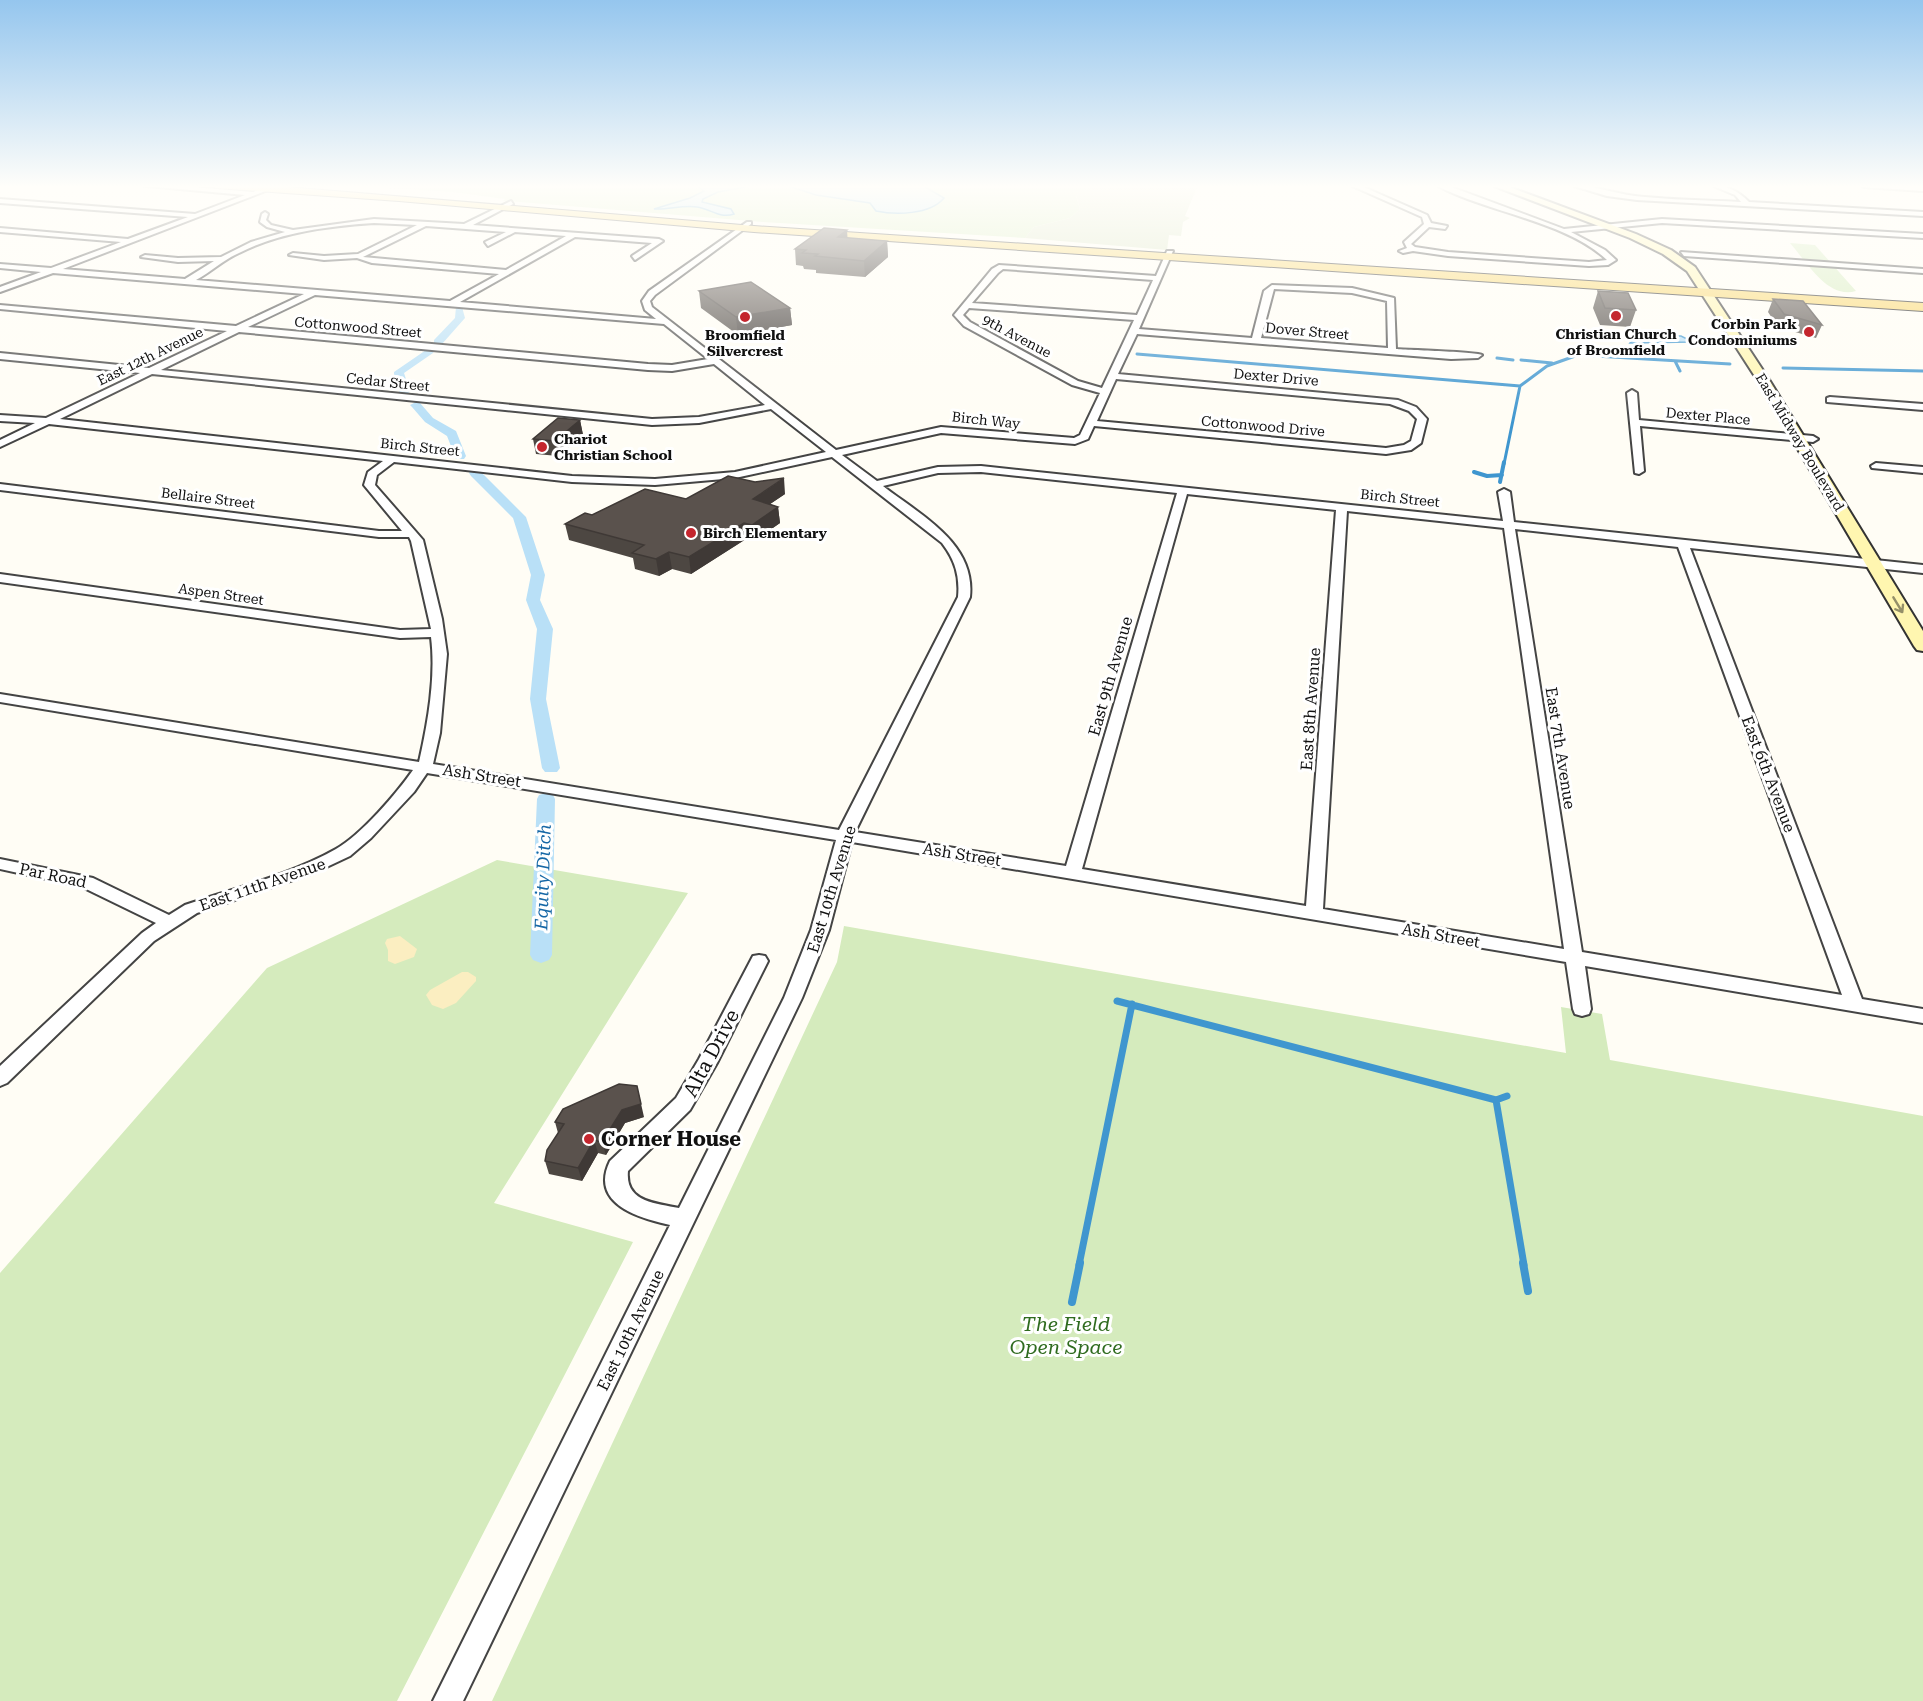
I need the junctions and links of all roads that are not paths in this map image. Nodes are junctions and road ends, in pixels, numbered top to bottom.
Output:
1 (68, 264) edge
2 (216, 264) edge
3 (414, 264) edge
4 (521, 264) edge
5 (694, 264) edge
6 (1165, 264) edge
7 (1294, 264) edge
8 (1685, 264) edge
9 (1696, 264) edge
10 (1830, 264) edge
11 (0, 266) edge
12 (53, 270) junction
13 (1923, 271) edge
14 (508, 272) junction
15 (1158, 278) junction
16 (186, 282) junction
17 (0, 290) edge
18 (312, 292) junction
19 (1708, 293) junction
20 (1722, 294) junction
21 (452, 304) junction
22 (966, 305) junction
23 (0, 307) edge
24 (1923, 307) edge
25 (1140, 318) junction
26 (666, 322) junction
27 (237, 329) junction
28 (1134, 331) junction
29 (1256, 341) junction
30 (1392, 352) junction
31 (1478, 355) dead end
32 (0, 356) edge
33 (714, 361) junction
34 (150, 371) junction
35 (1112, 376) junction
36 (1105, 392) junction
37 (1632, 393) dead end
38 (1830, 400) dead end
39 (773, 406) junction
40 (1923, 407) edge
41 (0, 418) edge
42 (48, 421) junction
43 (1090, 423) junction
44 (1636, 423) junction
45 (1420, 427) joint
46 (1805, 438) junction
47 (0, 444) edge
48 (835, 453) junction
49 (392, 459) junction
50 (1876, 466) dead end
51 (1923, 470) edge
52 (1639, 471) dead end
53 (875, 485) junction
54 (0, 487) edge
55 (1183, 490) junction
56 (1504, 492) dead end
57 (1342, 507) junction
58 (1508, 525) junction
59 (413, 534) junction
60 (1683, 544) junction
61 (1882, 565) junction
62 (1923, 569) edge
63 (0, 578) edge
64 (1923, 618) edge
65 (438, 633) junction
66 (1923, 646) edge
67 (0, 698) edge
68 (424, 766) junction
69 (844, 835) junction
70 (0, 864) edge
71 (1072, 873) junction
72 (1314, 913) junction
73 (169, 922) junction
74 (1575, 958) junction
75 (759, 961) dead end
76 (1855, 1005) junction
77 (1582, 1009) dead end
78 (1923, 1016) edge
79 (0, 1078) edge
80 (685, 1219) junction
81 (448, 1701) edge

1 - 12 street
2 - 16 street
3 - 14 street
4 - 14 street
5 - 26 street, East 10th Avenue
6 - 15 street
7 - 19 main road
8 - 19 main road, East Midway Boulevard
9 - 20 main road, East Midway Boulevard
10 - 13 street
11 - 12 street
12 - 16 street
12 - 17 street
14 - 21 street
15 - 22 street, 9th Avenue
15 - 25 street
16 - 18 street
18 - 21 street
18 - 27 street, East 12th Avenue
19 - 20 main road
19 - 46 main road, East Midway Boulevard
20 - 24 main road
20 - 46 main road, East Midway Boulevard
21 - 26 street
22 - 25 street
22 - 36 street, 9th Avenue
23 - 27 street, Cottonwood Street
25 - 28 street
26 - 33 street, East 10th Avenue
27 - 33 street, Cottonwood Street
27 - 34 street, East 12th Avenue
28 - 29 street, Dover Street
28 - 35 street
29 - 30 street, Dover Street
29 - 30 street
30 - 31 street, Dover Street
32 - 34 street, Cedar Street
33 - 39 street, East 10th Avenue
34 - 39 street, Cedar Street
34 - 42 street, East 12th Avenue
35 - 36 street
35 - 45 street, Dexter Drive
36 - 43 street
37 - 44 street
38 - 40 street
39 - 48 street, East 10th Avenue
41 - 42 street, Birch Street
42 - 47 street, East 12th Avenue
42 - 49 street, Birch Street
43 - 45 street, Cottonwood Drive
43 - 48 street, Birch Way
44 - 46 street, Dexter Place
44 - 52 street
46 - 61 main road, East Midway Boulevard
48 - 49 street, Birch Street
48 - 53 street, East 10th Avenue
49 - 59 street, East 11th Avenue
50 - 51 street
53 - 55 street, Birch Street
53 - 69 street, East 10th Avenue
54 - 59 street, Bellaire Street
55 - 57 street, Birch Street
55 - 71 street, East 9th Avenue
56 - 58 street, East 7th Avenue
57 - 58 street, Birch Street
57 - 72 street, East 8th Avenue
58 - 60 street, Birch Street
58 - 74 street, East 7th Avenue
59 - 65 street, East 11th Avenue
60 - 61 street, Birch Street
60 - 76 street, East 6th Avenue
61 - 62 street, Birch Street
61 - 64 main road, East Midway Boulevard
61 -> 66 main road, East Midway Boulevard
63 - 65 street, Aspen Street
65 - 68 street, East 11th Avenue
67 - 68 street, Ash Street
68 - 69 street, Ash Street
68 - 73 street, East 11th Avenue
69 - 71 street, Ash Street
69 - 80 street, East 10th Avenue
70 - 73 street, Par Road
71 - 72 street, Ash Street
72 - 74 street, Ash Street
73 - 79 street, East 11th Avenue
74 - 76 street, Ash Street
74 - 77 street, East 7th Avenue
75 - 80 street, Alta Drive
76 - 78 street, Ash Street
80 - 81 street, East 10th Avenue

